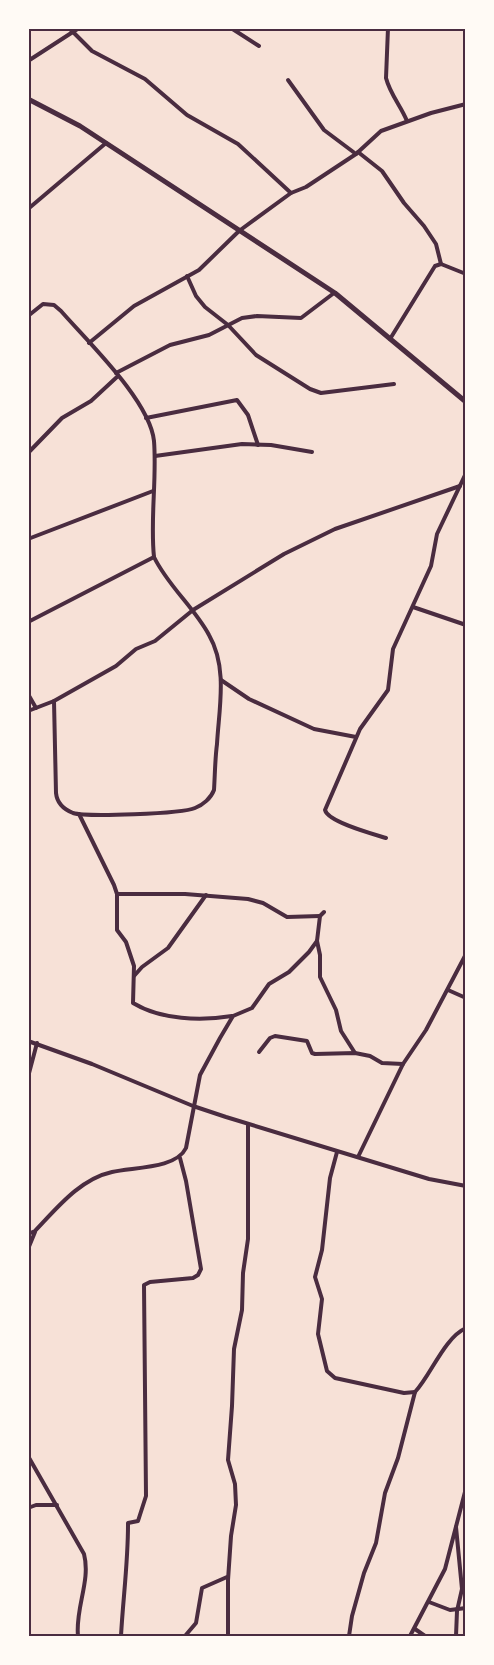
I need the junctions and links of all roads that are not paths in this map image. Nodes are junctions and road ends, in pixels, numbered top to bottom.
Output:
1 (69, 28) edge
2 (79, 28) edge
3 (231, 28) edge
4 (375, 28) edge
5 (388, 28) edge
6 (342, 29) edge
7 (74, 33) junction
8 (259, 46) dead end
9 (28, 61) edge
10 (288, 80) dead end
11 (465, 87) edge
12 (28, 99) edge
13 (465, 104) edge
14 (407, 121) junction
15 (106, 143) junction
16 (357, 153) junction
17 (291, 193) junction
18 (28, 208) edge
19 (239, 231) junction
20 (441, 264) junction
21 (465, 274) edge
22 (187, 276) junction
23 (335, 292) junction
24 (28, 316) edge
25 (228, 325) junction
26 (390, 339) junction
27 (89, 343) junction
28 (117, 374) junction
29 (394, 384) dead end
30 (465, 402) edge
31 (146, 418) junction
32 (258, 445) junction
33 (312, 452) dead end
34 (29, 453) edge
35 (154, 456) junction
36 (465, 473) edge
37 (460, 486) junction
38 (153, 491) junction
39 (28, 539) edge
40 (154, 557) junction
41 (413, 607) junction
42 (193, 610) junction
43 (28, 622) edge
44 (465, 625) edge
45 (221, 680) junction
46 (28, 694) edge
47 (54, 701) junction
48 (36, 708) junction
49 (28, 711) edge
50 (356, 737) junction
51 (79, 814) junction
52 (386, 838) dead end
53 (117, 894) junction
54 (206, 895) junction
55 (317, 941) junction
56 (465, 954) edge
57 (134, 976) junction
58 (448, 990) junction
59 (465, 998) edge
60 (233, 1016) junction
61 (28, 1041) edge
62 (37, 1043) junction
63 (260, 1052) dead end
64 (355, 1053) junction
65 (404, 1064) junction
66 (28, 1077) edge
67 (193, 1106) junction
68 (248, 1125) junction
69 (337, 1152) junction
70 (358, 1157) junction
71 (180, 1158) junction
72 (465, 1186) edge
73 (35, 1231) junction
74 (28, 1234) edge
75 (28, 1249) edge
76 (465, 1328) edge
77 (415, 1392) junction
78 (28, 1456) edge
79 (465, 1488) edge
80 (465, 1493) edge
81 (58, 1505) junction
82 (28, 1508) edge
83 (456, 1523) junction
84 (228, 1577) junction
85 (429, 1602) junction
86 (465, 1608) edge
87 (457, 1611) junction
88 (415, 1629) junction
89 (78, 1636) edge
90 (121, 1636) edge
91 (185, 1636) edge
92 (228, 1636) edge
93 (349, 1636) edge
94 (410, 1636) edge
95 (425, 1636) edge
96 (456, 1636) edge

1 - 7 street
2 - 7 street
3 - 8 street
4 - 6 street
5 - 14 street
7 - 9 street
7 - 17 street
10 - 16 street
11 - 13 street
12 - 15 main road
13 - 14 street
14 - 16 street
15 - 18 street
15 - 19 main road
16 - 17 street
16 - 20 street
17 - 19 street
19 - 22 street
19 - 23 main road
20 - 21 street
20 - 26 street
22 - 25 street
22 - 27 street
23 - 25 street
23 - 26 main road
24 - 27 street
25 - 28 street
25 - 29 street
26 - 30 main road
27 - 28 street
28 - 31 street
28 - 34 street
31 - 32 street
31 - 35 street
32 - 33 street
32 - 35 street
35 - 38 street
36 - 37 street
37 - 41 street
37 - 42 street
38 - 39 street
38 - 40 street
40 - 42 street
40 - 43 street
41 - 44 street
41 - 50 street
42 - 45 street
42 - 47 street
45 - 50 street
45 - 51 street
46 - 48 street
47 - 48 street
47 - 51 street
48 - 49 street
50 - 52 street
51 - 53 street
53 - 54 street
53 - 57 street
54 - 55 street
54 - 57 street
55 - 60 street
55 - 64 street
56 - 58 street
57 - 60 street
58 - 59 street
58 - 65 street
60 - 67 street
61 - 62 street
62 - 66 street
62 - 67 street
63 - 64 street
64 - 65 street
65 - 70 street
67 - 68 street
67 - 71 street
68 - 69 street
68 - 84 street
69 - 70 street
69 - 77 street
70 - 72 street
71 - 73 street
71 - 90 street
73 - 74 street
73 - 75 street
76 - 77 street
77 - 93 street
78 - 81 street
79 - 80 street
80 - 83 street
81 - 82 street
81 - 89 street
83 - 85 street
83 - 87 street
84 - 91 street
84 - 92 street
85 - 87 street
85 - 88 street
86 - 87 street
87 - 96 street
88 - 94 street
88 - 95 street

